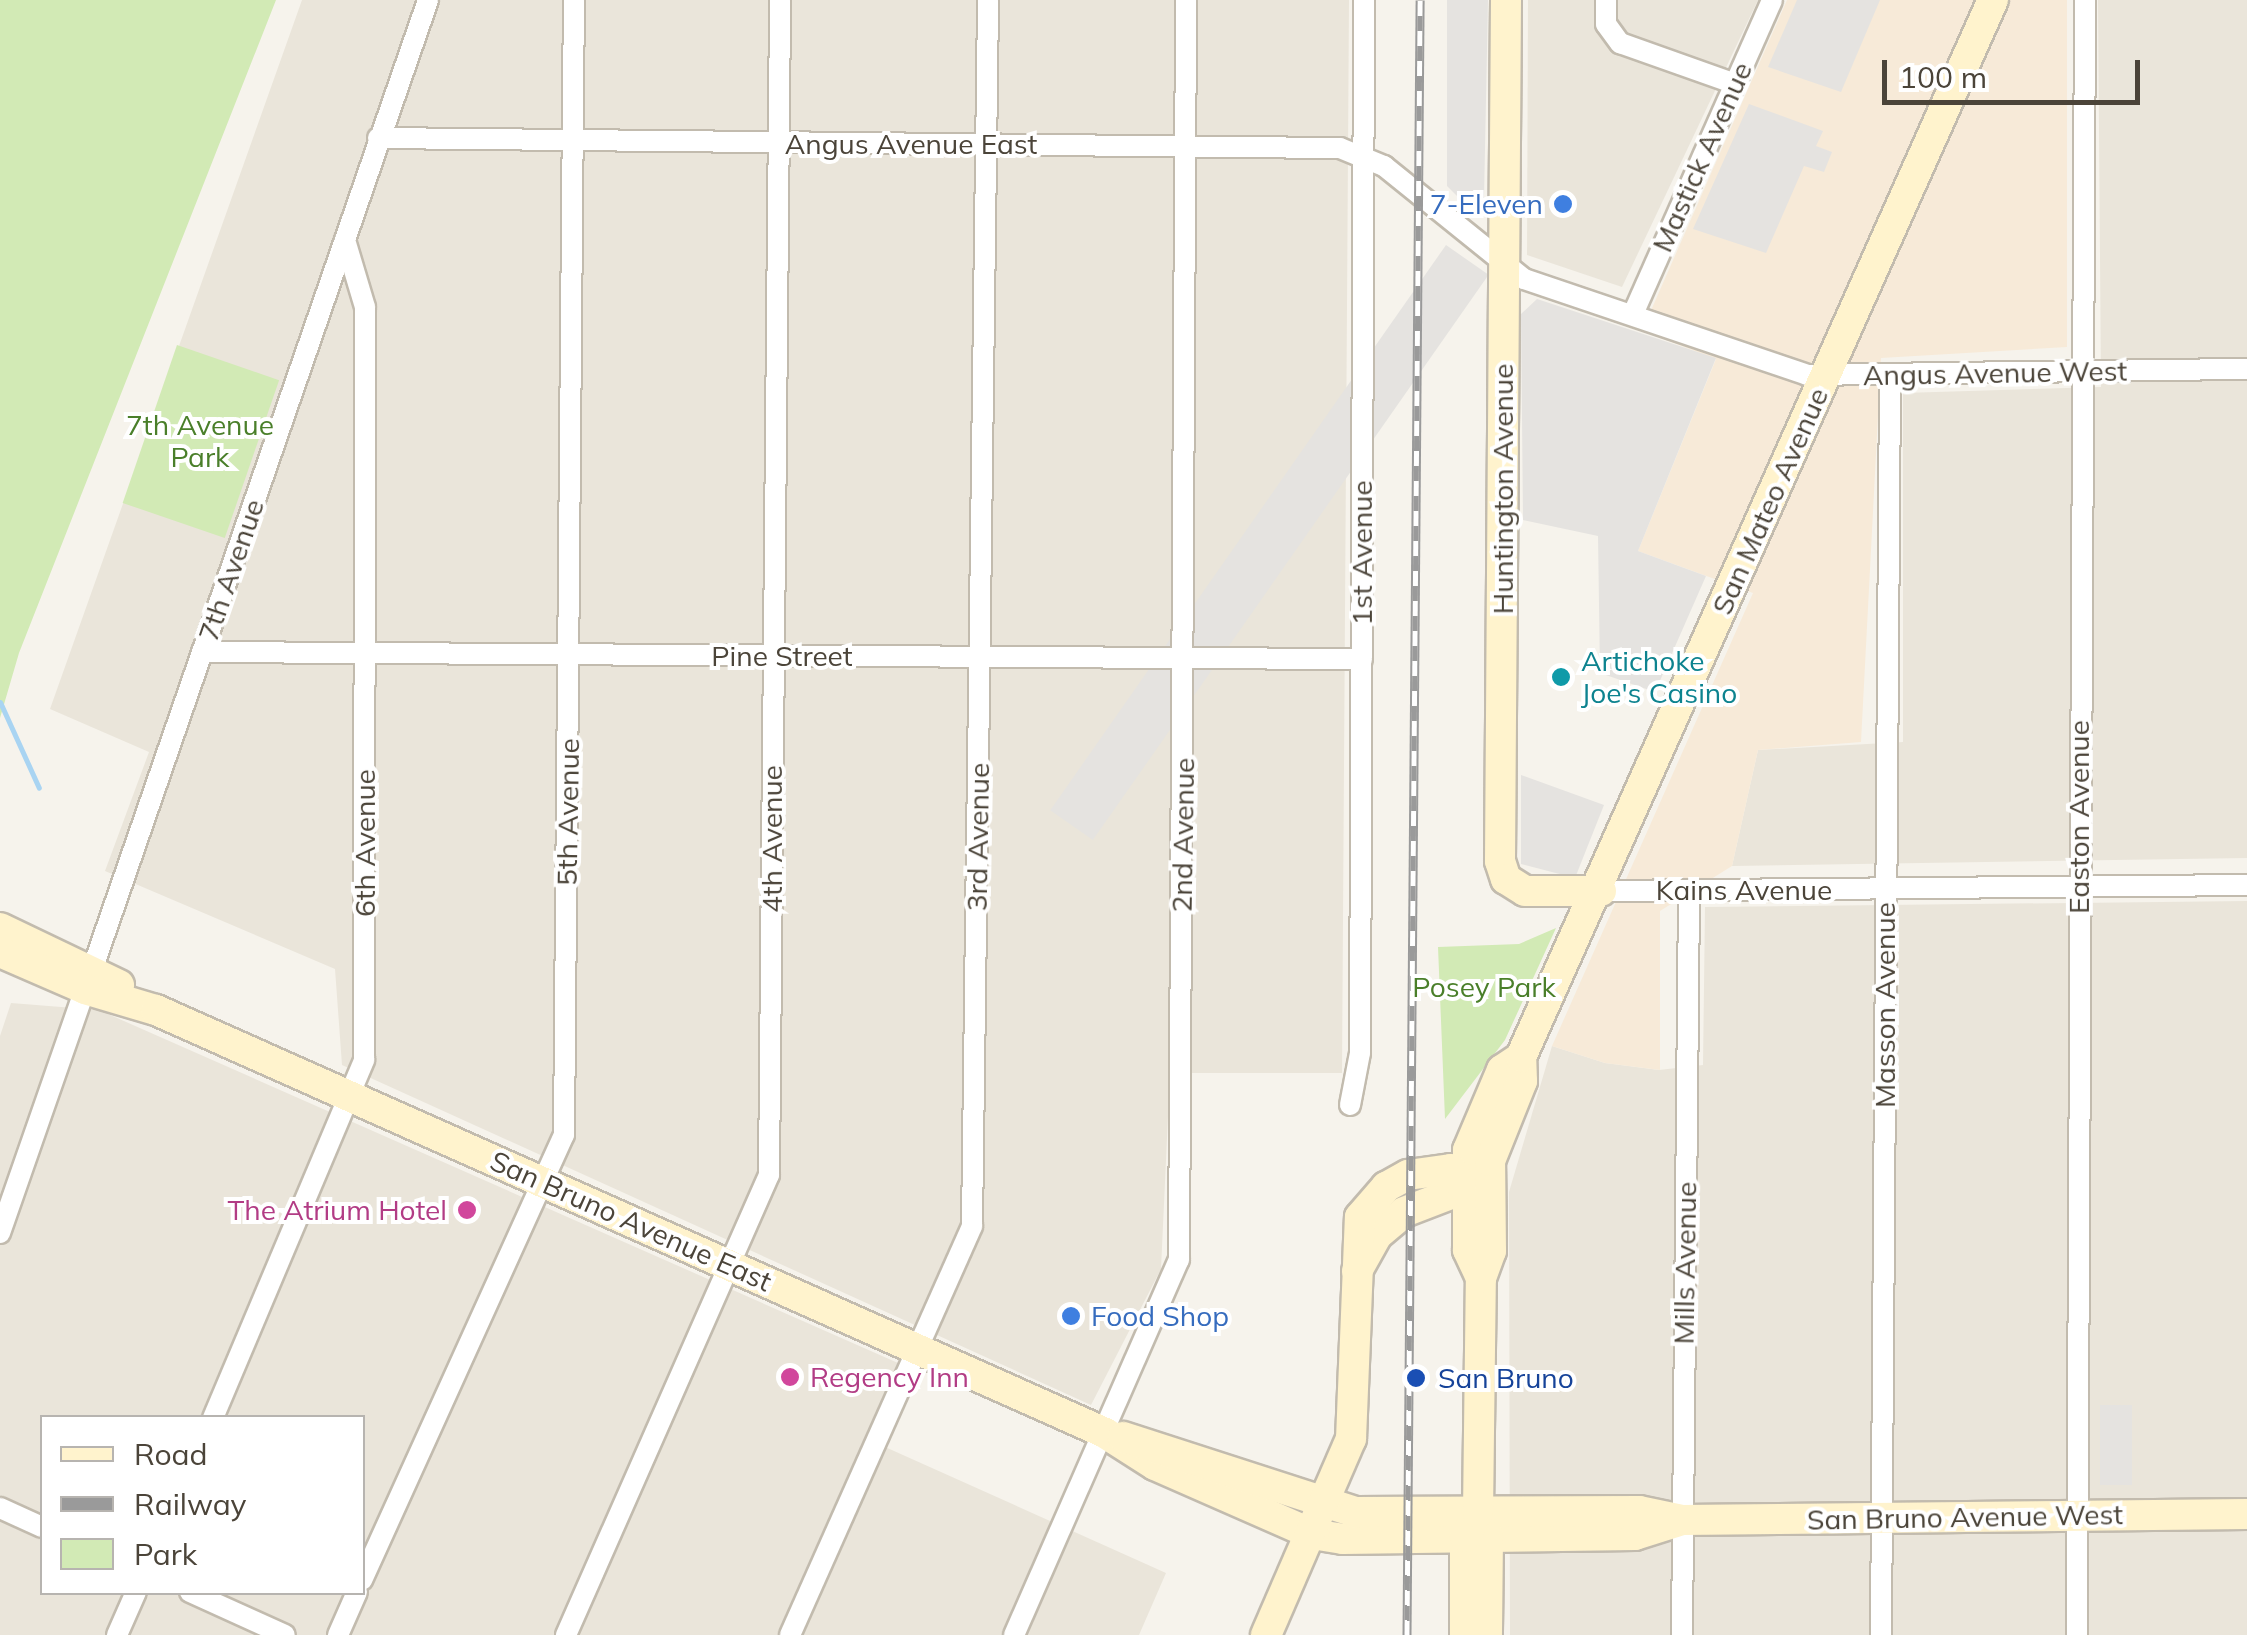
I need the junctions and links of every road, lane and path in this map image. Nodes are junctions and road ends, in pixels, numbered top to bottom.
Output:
1 (428, 0) edge
2 (574, 0) edge
3 (780, 0) edge
4 (988, 0) edge
5 (1186, 0) edge
6 (1364, 0) edge
7 (1506, 0) edge
8 (1606, 0) edge
9 (1772, 0) edge
10 (1993, 0) edge
11 (2085, 0) edge
12 (1733, 83) junction
13 (378, 138) junction
14 (576, 141) junction
15 (780, 144) junction
16 (988, 144) junction
17 (1185, 144) junction
18 (1362, 154) junction
19 (1428, 200) joint
20 (346, 240) junction
21 (1505, 265) junction
22 (1633, 314) junction
23 (2247, 370) edge
24 (2081, 371) junction
25 (1890, 374) junction
26 (1825, 375) junction
27 (202, 652) junction
28 (366, 653) junction
29 (570, 654) junction
30 (774, 656) junction
31 (981, 656) junction
32 (1184, 658) junction
33 (1362, 658) junction
34 (2247, 885) edge
35 (2078, 887) junction
36 (1886, 889) junction
37 (1601, 891) junction
38 (1689, 891) junction
39 (0, 928) edge
40 (0, 952) edge
41 (84, 992) junction
42 (353, 1098) junction
43 (1350, 1104) dead end
44 (1472, 1180) junction
45 (542, 1182) junction
46 (0, 1233) edge
47 (728, 1264) junction
48 (917, 1349) junction
49 (214, 1415) edge
50 (1106, 1433) junction
51 (1326, 1504) junction
52 (0, 1508) edge
53 (2247, 1514) edge
54 (2079, 1516) junction
55 (1882, 1518) junction
56 (1682, 1520) junction
57 (40, 1526) edge
58 (1477, 1529) junction
59 (1312, 1534) junction
60 (365, 1573) edge
61 (135, 1595) edge
62 (197, 1595) edge
63 (356, 1595) edge
64 (118, 1635) edge
65 (285, 1635) edge
66 (338, 1635) edge
67 (566, 1635) edge
68 (790, 1635) edge
69 (1014, 1635) edge
70 (1266, 1635) edge
71 (1465, 1635) edge
72 (1487, 1635) edge
73 (1682, 1635) edge
74 (1881, 1635) edge
75 (2077, 1635) edge

1 - 13 street, 7th Avenue
2 - 14 street, 5th Avenue
3 - 15 street, 4th Avenue
4 - 16 street, 3rd Avenue
5 - 17 street, 2nd Avenue
6 - 18 street, 1st Avenue
7 - 21 street, Huntington Avenue
8 - 12 street
9 - 12 street, Mastick Avenue
10 - 26 street, San Mateo Avenue
11 - 24 street, Easton Avenue
12 - 22 street, Mastick Avenue
13 - 14 street, Angus Avenue East
13 - 20 street, 7th Avenue
14 - 15 street, Angus Avenue East
14 - 29 street, 5th Avenue
15 - 16 street, Angus Avenue East
15 - 30 street, 4th Avenue
16 - 17 street, Angus Avenue East
16 - 31 street, 3rd Avenue
17 - 18 street, Angus Avenue East
17 - 32 street, 2nd Avenue
18 - 19 street, Angus Avenue East
18 - 33 street, 1st Avenue
19 - 21 street, Angus Avenue West
20 - 27 street, 7th Avenue
20 - 28 street, 6th Avenue
21 - 22 street, Angus Avenue West
21 - 37 street, Huntington Avenue
22 - 26 street, Angus Avenue West
23 - 24 street, Angus Avenue West
24 - 25 street, Angus Avenue West
24 - 35 street, Easton Avenue
25 - 26 street, Angus Avenue West
25 - 36 street, Masson Avenue
26 - 37 street, San Mateo Avenue
27 - 28 street, Pine Street
27 - 41 street, 7th Avenue
28 - 29 street, Pine Street
28 - 42 street, 6th Avenue
29 - 30 street, Pine Street
29 - 45 street, 5th Avenue
30 - 31 street, Pine Street
30 - 47 street, 4th Avenue
31 - 32 street, Pine Street
31 - 48 street, 3rd Avenue
32 - 33 street, Pine Street
32 - 50 street, 2nd Avenue
33 - 43 street, 1st Avenue
34 - 35 street, Kains Avenue
35 - 36 street, Kains Avenue
35 - 54 street, Easton Avenue
36 - 38 street, Kains Avenue
36 - 55 street, Masson Avenue
37 - 38 street, Kains Avenue
37 - 44 street, San Mateo Avenue
38 - 56 street, Mills Avenue
39 - 41 street, San Bruno Avenue East
40 - 41 street, San Bruno Avenue East
41 - 42 street, San Bruno Avenue East
41 - 46 street, 7th Avenue
42 - 45 street, San Bruno Avenue East
42 - 49 street, 6th Avenue
44 - 51 street
44 - 58 street
45 - 47 street, San Bruno Avenue East
45 - 60 street, 5th Avenue
47 - 48 street, San Bruno Avenue East
47 - 67 street, 4th Avenue
48 - 50 street, San Bruno Avenue East
48 - 68 street, 3rd Avenue
50 - 51 street, San Bruno Avenue East
50 - 59 street, San Bruno Avenue East
50 - 69 street, 2nd Avenue
51 - 58 street, San Bruno Avenue West
51 - 59 street
52 - 57 street
53 - 54 street, San Bruno Avenue West
54 - 55 street, San Bruno Avenue West
54 - 75 street, Easton Avenue
55 - 56 street, San Bruno Avenue West
55 - 74 street, Masson Avenue
56 - 58 street, San Bruno Avenue West
56 - 73 street, Mills Avenue
58 - 59 street, San Bruno Avenue West
58 - 71 street
58 - 72 street
59 - 70 street
61 - 64 street
62 - 65 street
63 - 66 street

